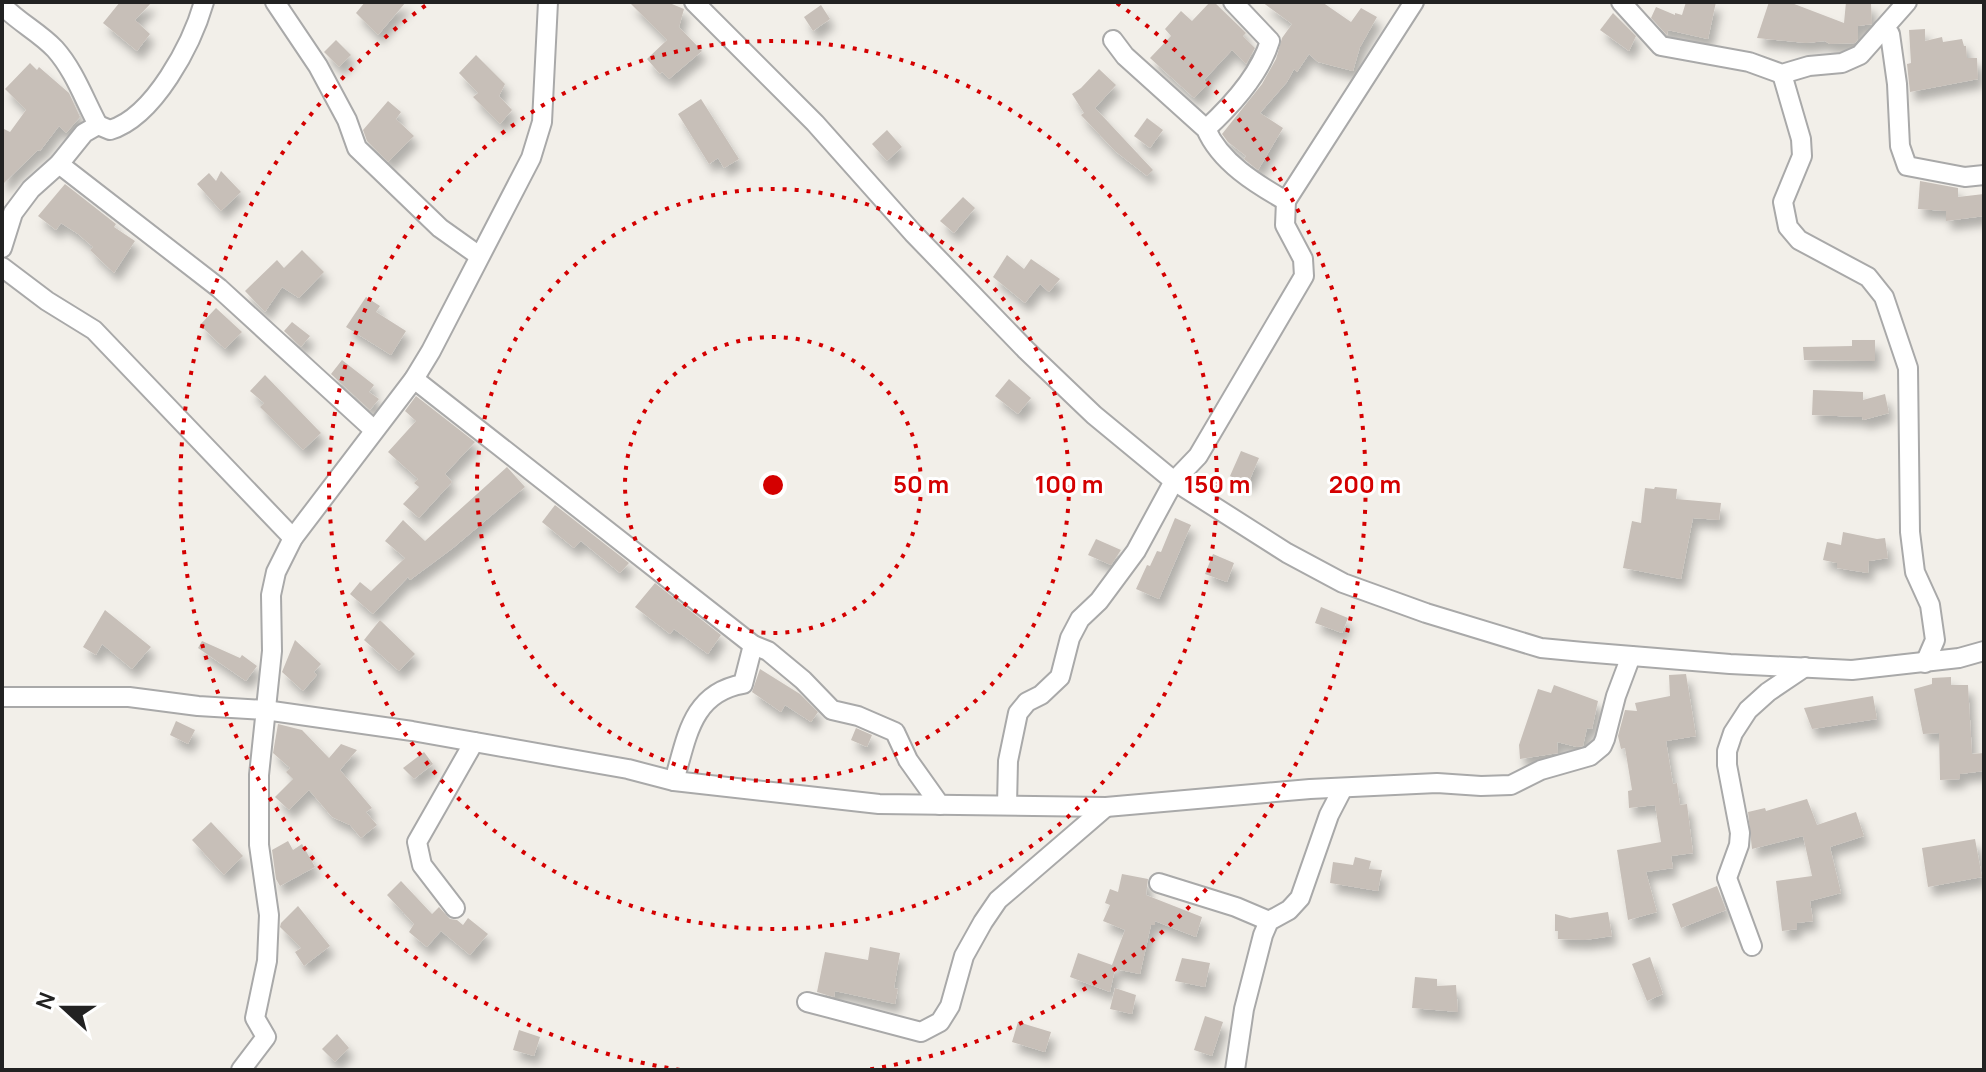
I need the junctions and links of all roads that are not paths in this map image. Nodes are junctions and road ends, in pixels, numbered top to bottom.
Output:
1 (204, 2) edge
2 (275, 2) edge
3 (548, 2) edge
4 (694, 2) edge
5 (1233, 2) edge
6 (1414, 2) edge
7 (1621, 2) edge
8 (1907, 2) edge
9 (2, 5) edge
10 (1883, 29) junction
11 (1113, 40) dead end
12 (1782, 74) junction
13 (98, 125) junction
14 (1206, 129) junction
15 (59, 164) junction
16 (1984, 175) edge
17 (1286, 201) junction
18 (2, 248) edge
19 (478, 255) junction
20 (2, 267) edge
21 (414, 379) junction
22 (374, 430) junction
23 (1174, 481) junction
24 (293, 538) junction
25 (753, 645) junction
26 (1984, 651) edge
27 (1631, 656) junction
28 (1925, 663) junction
29 (1805, 667) junction
30 (2, 697) edge
31 (265, 710) junction
32 (474, 742) junction
33 (674, 781) junction
34 (1343, 788) junction
35 (940, 805) junction
36 (1007, 805) junction
37 (1106, 807) junction
38 (1159, 883) dead end
39 (455, 908) dead end
40 (1269, 921) junction
41 (1752, 946) dead end
42 (807, 1002) dead end
43 (241, 1070) edge
44 (1235, 1070) edge

1 - 13 street
2 - 19 street
3 - 19 street
4 - 23 street
5 - 14 street
6 - 17 street
7 - 12 street
8 - 10 street
9 - 13 street
10 - 12 street
10 - 16 street
11 - 14 street
12 - 28 street
13 - 15 street
14 - 17 street
15 - 18 street
15 - 22 street
17 - 23 street
19 - 21 street
20 - 24 street
21 - 22 street
21 - 25 street
22 - 24 street
23 - 27 street
23 - 36 street
24 - 31 street
25 - 33 street
25 - 35 street
26 - 28 street
27 - 29 street
27 - 34 street
28 - 29 street
29 - 41 street
30 - 31 street
31 - 32 street
31 - 43 street
32 - 33 street
32 - 39 street
33 - 35 street
34 - 37 street
34 - 40 street
35 - 36 street
36 - 37 street
37 - 42 street
38 - 40 street
40 - 44 street

